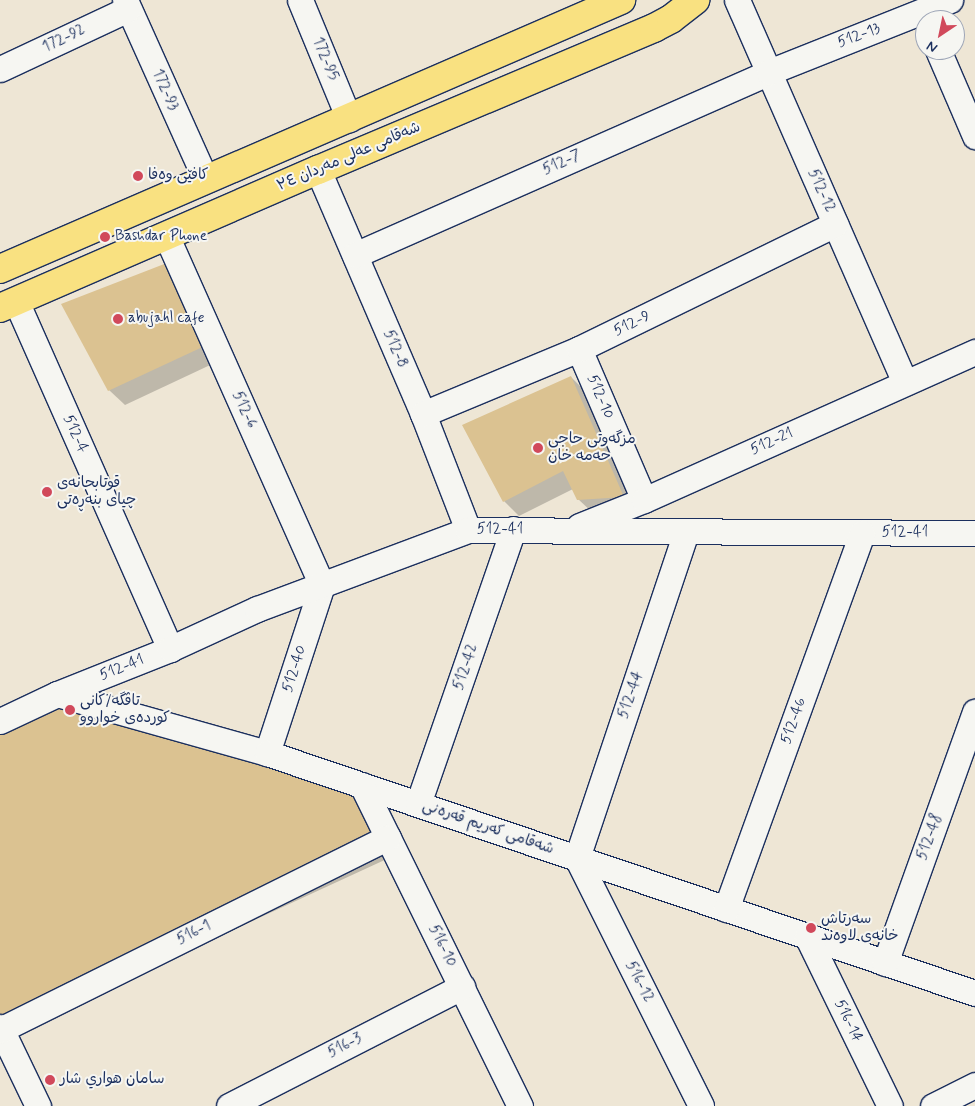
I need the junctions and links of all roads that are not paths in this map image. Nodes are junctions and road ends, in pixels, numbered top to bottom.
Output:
1 (300, 0) edge
2 (621, 0) edge
3 (695, 0) edge
4 (737, 0) edge
5 (950, 0) edge
6 (127, 4) edge
7 (934, 10) edge
8 (915, 19) edge
9 (942, 60) edge
10 (0, 70) edge
11 (769, 72) junction
12 (349, 118) junction
13 (975, 136) edge
14 (318, 170) junction
15 (206, 180) junction
16 (836, 224) junction
17 (166, 235) junction
18 (355, 255) junction
19 (0, 269) edge
20 (8, 305) edge
21 (579, 349) junction
22 (975, 352) edge
23 (905, 382) junction
24 (423, 414) junction
25 (644, 500) junction
26 (513, 529) junction
27 (468, 530) junction
28 (568, 530) junction
29 (686, 532) junction
30 (862, 533) junction
31 (975, 533) edge
32 (322, 585) junction
33 (170, 649) junction
34 (57, 694) junction
35 (975, 712) edge
36 (0, 721) edge
37 (267, 753) junction
38 (362, 785) junction
39 (418, 804) junction
40 (388, 837) junction
41 (577, 858) junction
42 (726, 909) junction
43 (807, 936) junction
44 (885, 963) junction
45 (462, 987) junction
46 (975, 994) edge
47 (0, 1029) edge
48 (975, 1085) edge
49 (38, 1106) edge
50 (229, 1106) edge
51 (520, 1106) edge
52 (701, 1106) edge
53 (890, 1106) edge
54 (933, 1106) edge

1 - 12 street, 172-95
2 - 12 main road
3 - 14 main road, شەقامی عەلی مەردان ٣٤
4 - 11 street, 512-12
5 - 7 street, 512-13
6 - 10 street, 172-92
6 - 15 street, 172-93
8 - 11 street, 512-13
9 - 13 street
11 - 16 street, 512-12
11 - 18 street, 512-7
12 - 15 main road
14 - 17 main road, شەقامی عەلی مەردان ٣٤
14 - 18 street, 512-8
15 - 19 main road
16 - 21 street, 512-9
16 - 23 street, 512-12
17 - 20 main road, شەقامی عەلی مەردان ٣٤
17 - 32 street, 512-6
18 - 24 street, 512-8
20 - 33 street, 512-4
21 - 24 street, 512-9
21 - 25 street, 512-10
22 - 23 street, 512-21
23 - 25 street, 512-21
24 - 27 street, 512-8
25 - 28 street, 512-21
26 - 27 street, 512-41
26 - 28 street, 512-41
26 - 39 street, 512-42
27 - 32 street, 512-41
28 - 29 street, 512-41
29 - 30 street, 512-41
29 - 41 street, 512-44
30 - 31 street, 512-41
30 - 42 street, 512-46
32 - 33 street, 512-41
32 - 37 street, 512-40
33 - 34 street, 512-41
34 - 36 street
34 - 37 street, شەقامی کەریم قەرەنی
35 - 44 street, 512-48
37 - 38 street, شەقامی کەریم قەرەنی
38 - 39 street, شەقامی کەریم قەرەنی
38 - 40 street, 516-10
39 - 41 street, شەقامی کەریم قەرەنی
40 - 45 street, 516-10
40 - 47 street, 516-1
41 - 42 street, شەقامی کەریم قەرەنی
41 - 52 street, 516-12
42 - 43 street, شەقامی کەریم قەرەنی
43 - 44 street, شەقامی کەریم قەرەنی
43 - 53 street, 516-14
44 - 46 street, شەقامی کەریم قەرەنی
45 - 50 street, 516-3
45 - 51 street, 516-10
47 - 49 street
48 - 54 street

